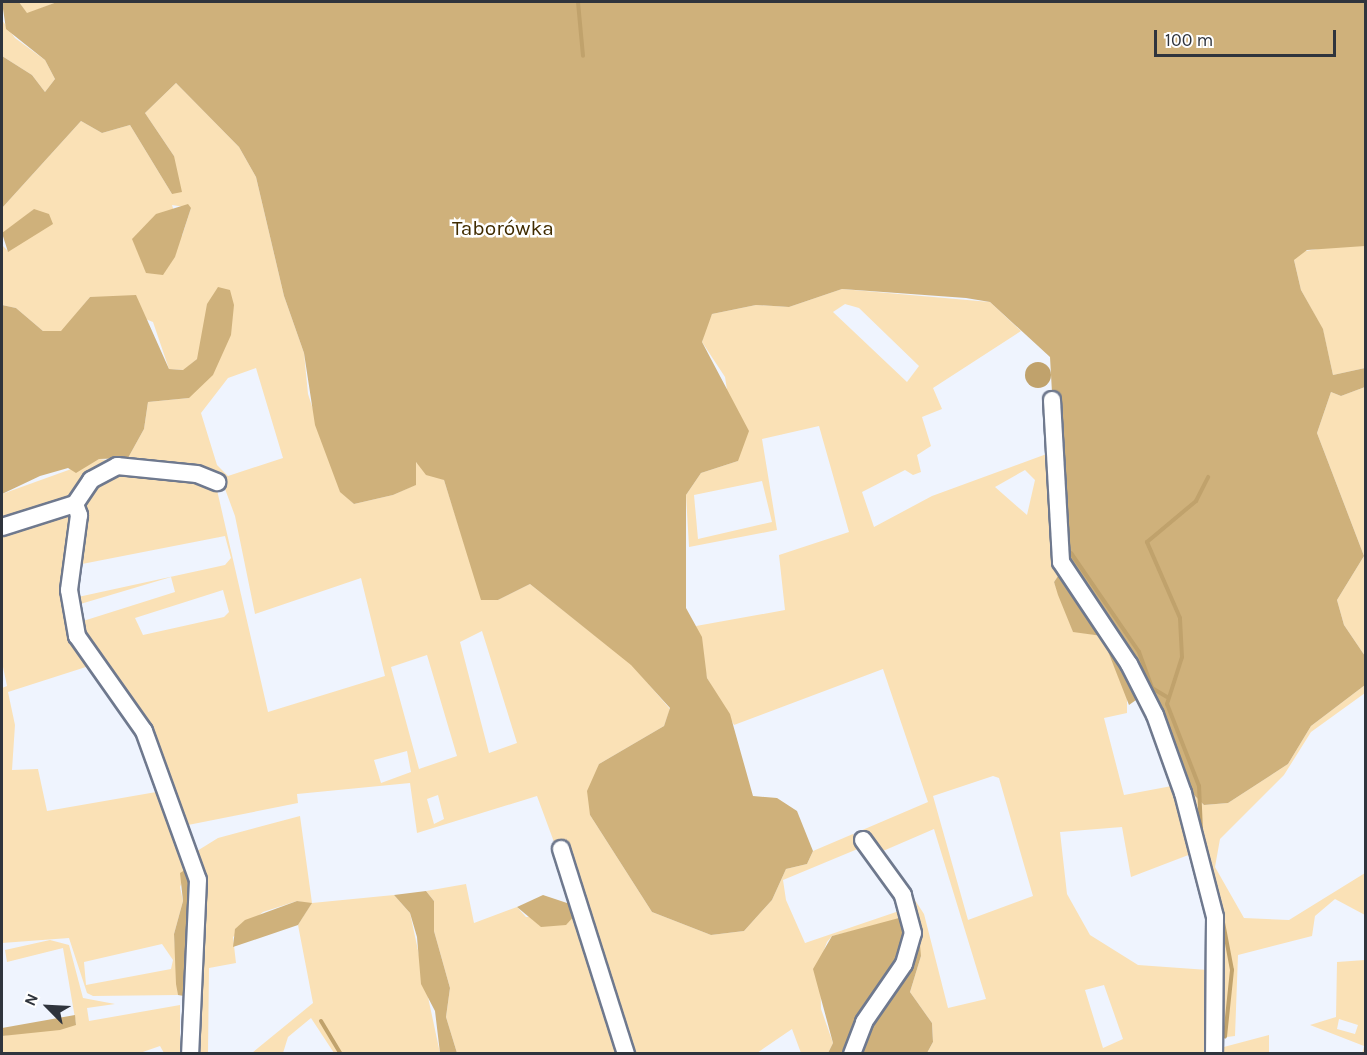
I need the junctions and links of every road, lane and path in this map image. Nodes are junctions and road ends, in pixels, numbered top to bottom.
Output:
1 (1052, 400) dead end
2 (217, 482) dead end
3 (75, 504) junction
4 (2, 527) edge
5 (863, 840) dead end
6 (561, 849) dead end
7 (190, 1053) edge
8 (626, 1053) edge
9 (852, 1053) edge
10 (1214, 1053) edge

1 - 10 street
2 - 3 street
3 - 4 street
3 - 7 street
5 - 9 street
6 - 8 street

